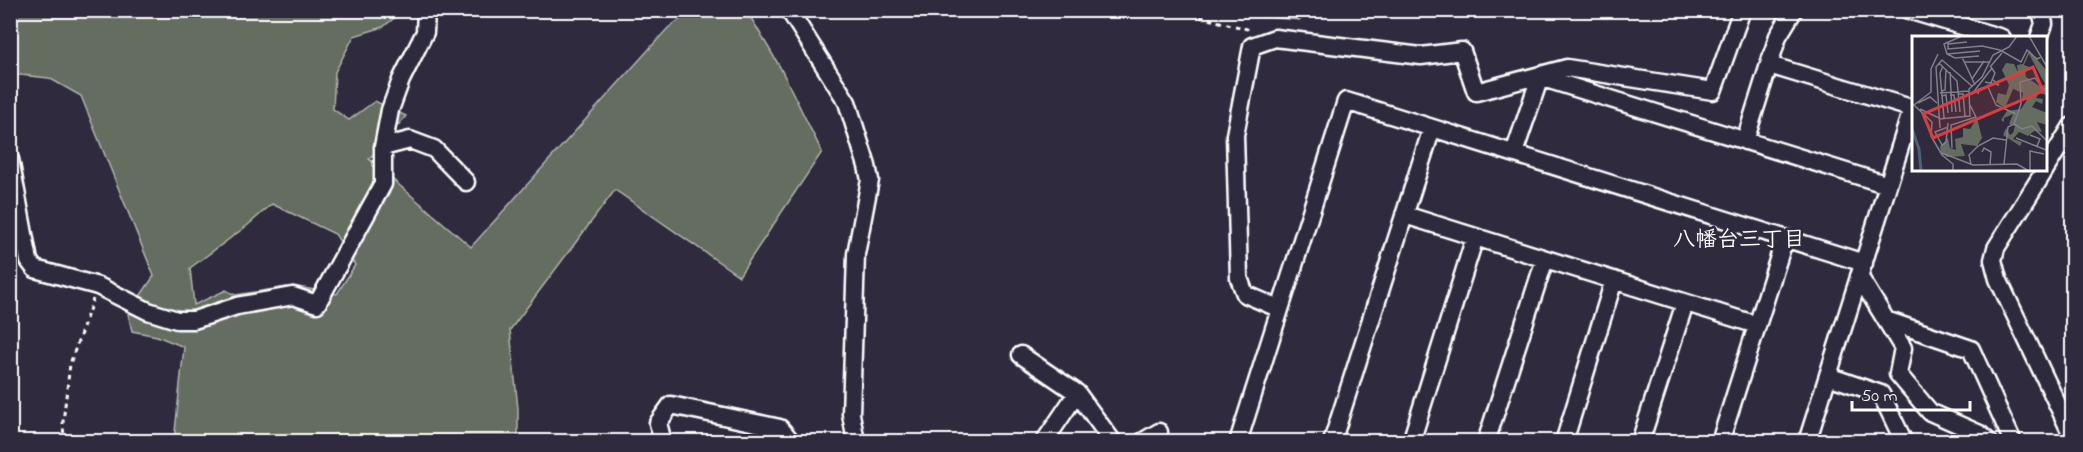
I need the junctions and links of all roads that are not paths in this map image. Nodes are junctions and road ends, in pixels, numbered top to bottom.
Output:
1 (426, 10) edge
2 (789, 10) edge
3 (1742, 10) edge
4 (1794, 10) edge
5 (1908, 10) edge
6 (2041, 10) edge
7 (1995, 36) edge
8 (2041, 36) edge
9 (1769, 65) junction
10 (1540, 76) junction
11 (1912, 109) edge
12 (1912, 112) edge
13 (2073, 126) edge
14 (1432, 128) junction
15 (1745, 141) junction
16 (383, 147) junction
17 (1514, 153) junction
18 (10, 159) edge
19 (2047, 166) edge
20 (2044, 171) edge
21 (466, 182) dead end
22 (1888, 185) junction
23 (1405, 215) junction
24 (1475, 237) junction
25 (1785, 238) junction
26 (1545, 259) junction
27 (1862, 269) junction
28 (1614, 280) junction
29 (1685, 303) junction
30 (1280, 309) junction
31 (1886, 320) junction
32 (1757, 325) junction
33 (1021, 355) dead end
34 (1828, 376) junction
35 (1077, 393) junction
36 (1159, 432) dead end
37 (2073, 435) edge
38 (663, 441) edge
39 (792, 441) edge
40 (856, 441) edge
41 (1044, 441) edge
42 (1113, 441) edge
43 (1142, 441) edge
44 (1238, 441) edge
45 (1332, 441) edge
46 (1411, 441) edge
47 (1486, 441) edge
48 (1564, 441) edge
49 (1641, 441) edge
50 (1720, 441) edge
51 (1807, 441) edge
52 (1904, 441) edge
53 (1989, 441) edge
54 (2013, 441) edge

1 - 16 street
2 - 40 street
3 - 10 street
4 - 9 street
5 - 7 street
6 - 8 street
9 - 11 street
9 - 15 street
10 - 15 street
10 - 17 street
10 - 30 street
12 - 22 street
13 - 19 street
14 - 17 street
14 - 23 street
14 - 30 street
15 - 22 street
16 - 18 street
16 - 21 street
17 - 25 street
20 - 37 street
22 - 27 street
23 - 24 street
23 - 45 street
24 - 26 street
24 - 46 street
25 - 27 street
25 - 32 street
26 - 28 street
26 - 47 street
27 - 31 street
27 - 34 street
28 - 29 street
28 - 48 street
29 - 32 street
29 - 49 street
30 - 44 street
31 - 53 street
31 - 54 street
32 - 50 street
33 - 35 street
34 - 51 street
34 - 52 street
35 - 41 street
35 - 42 street
36 - 43 street
38 - 39 street

